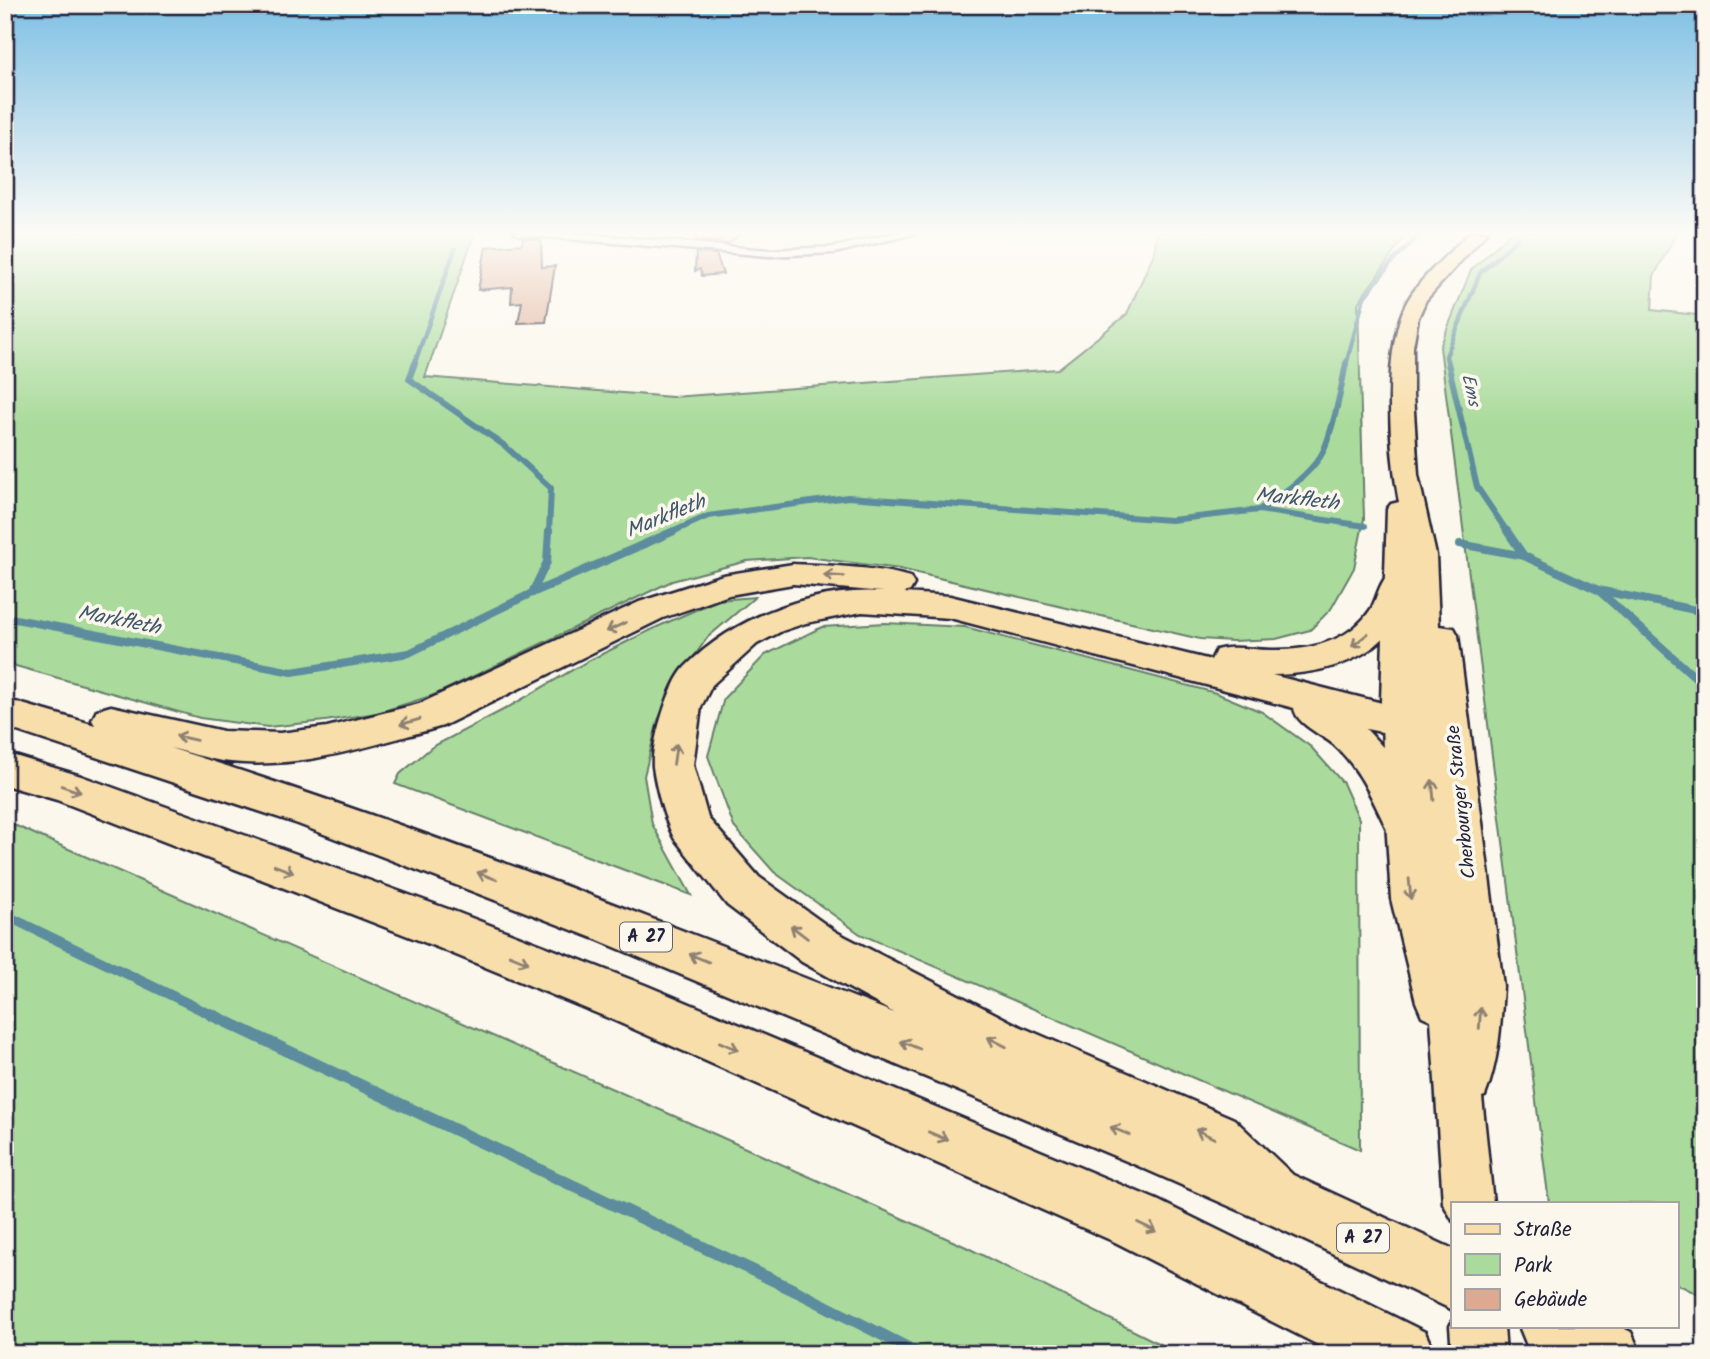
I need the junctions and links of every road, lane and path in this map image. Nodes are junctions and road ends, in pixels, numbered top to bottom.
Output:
1 (1420, 295) edge
2 (1405, 483) junction
3 (1399, 587) junction
4 (1188, 652) junction
5 (1230, 677) junction
6 (5, 693) edge
7 (5, 713) edge
8 (1407, 713) junction
9 (5, 769) edge
10 (1404, 821) junction
11 (1463, 1134) junction
12 (1273, 1196) junction
13 (1468, 1202) edge
14 (1451, 1279) edge
15 (1477, 1328) edge
16 (1554, 1328) edge
17 (1403, 1354) edge
18 (1479, 1354) edge
19 (1609, 1354) edge

1 - 2 main road, Cherbourger Straße
2 - 3 main road, Cherbourger Straße
2 - 8 main road, Cherbourger Straße
11 -> 2 main road, Cherbourger Straße
3 -> 4 highway
3 - 8 main road, Cherbourger Straße
4 -> 6 highway
4 - 8 highway
5 - 8 highway
5 - 10 highway
12 -> 5 highway
12 -> 7 highway, A 27
8 - 10 main road, Cherbourger Straße
11 -> 8 main road, Cherbourger Straße
9 -> 17 highway
10 -> 11 main road, Cherbourger Straße
11 - 13 main road, Cherbourger Straße
12 - 14 highway, A 27
15 - 18 main road
16 - 19 highway

